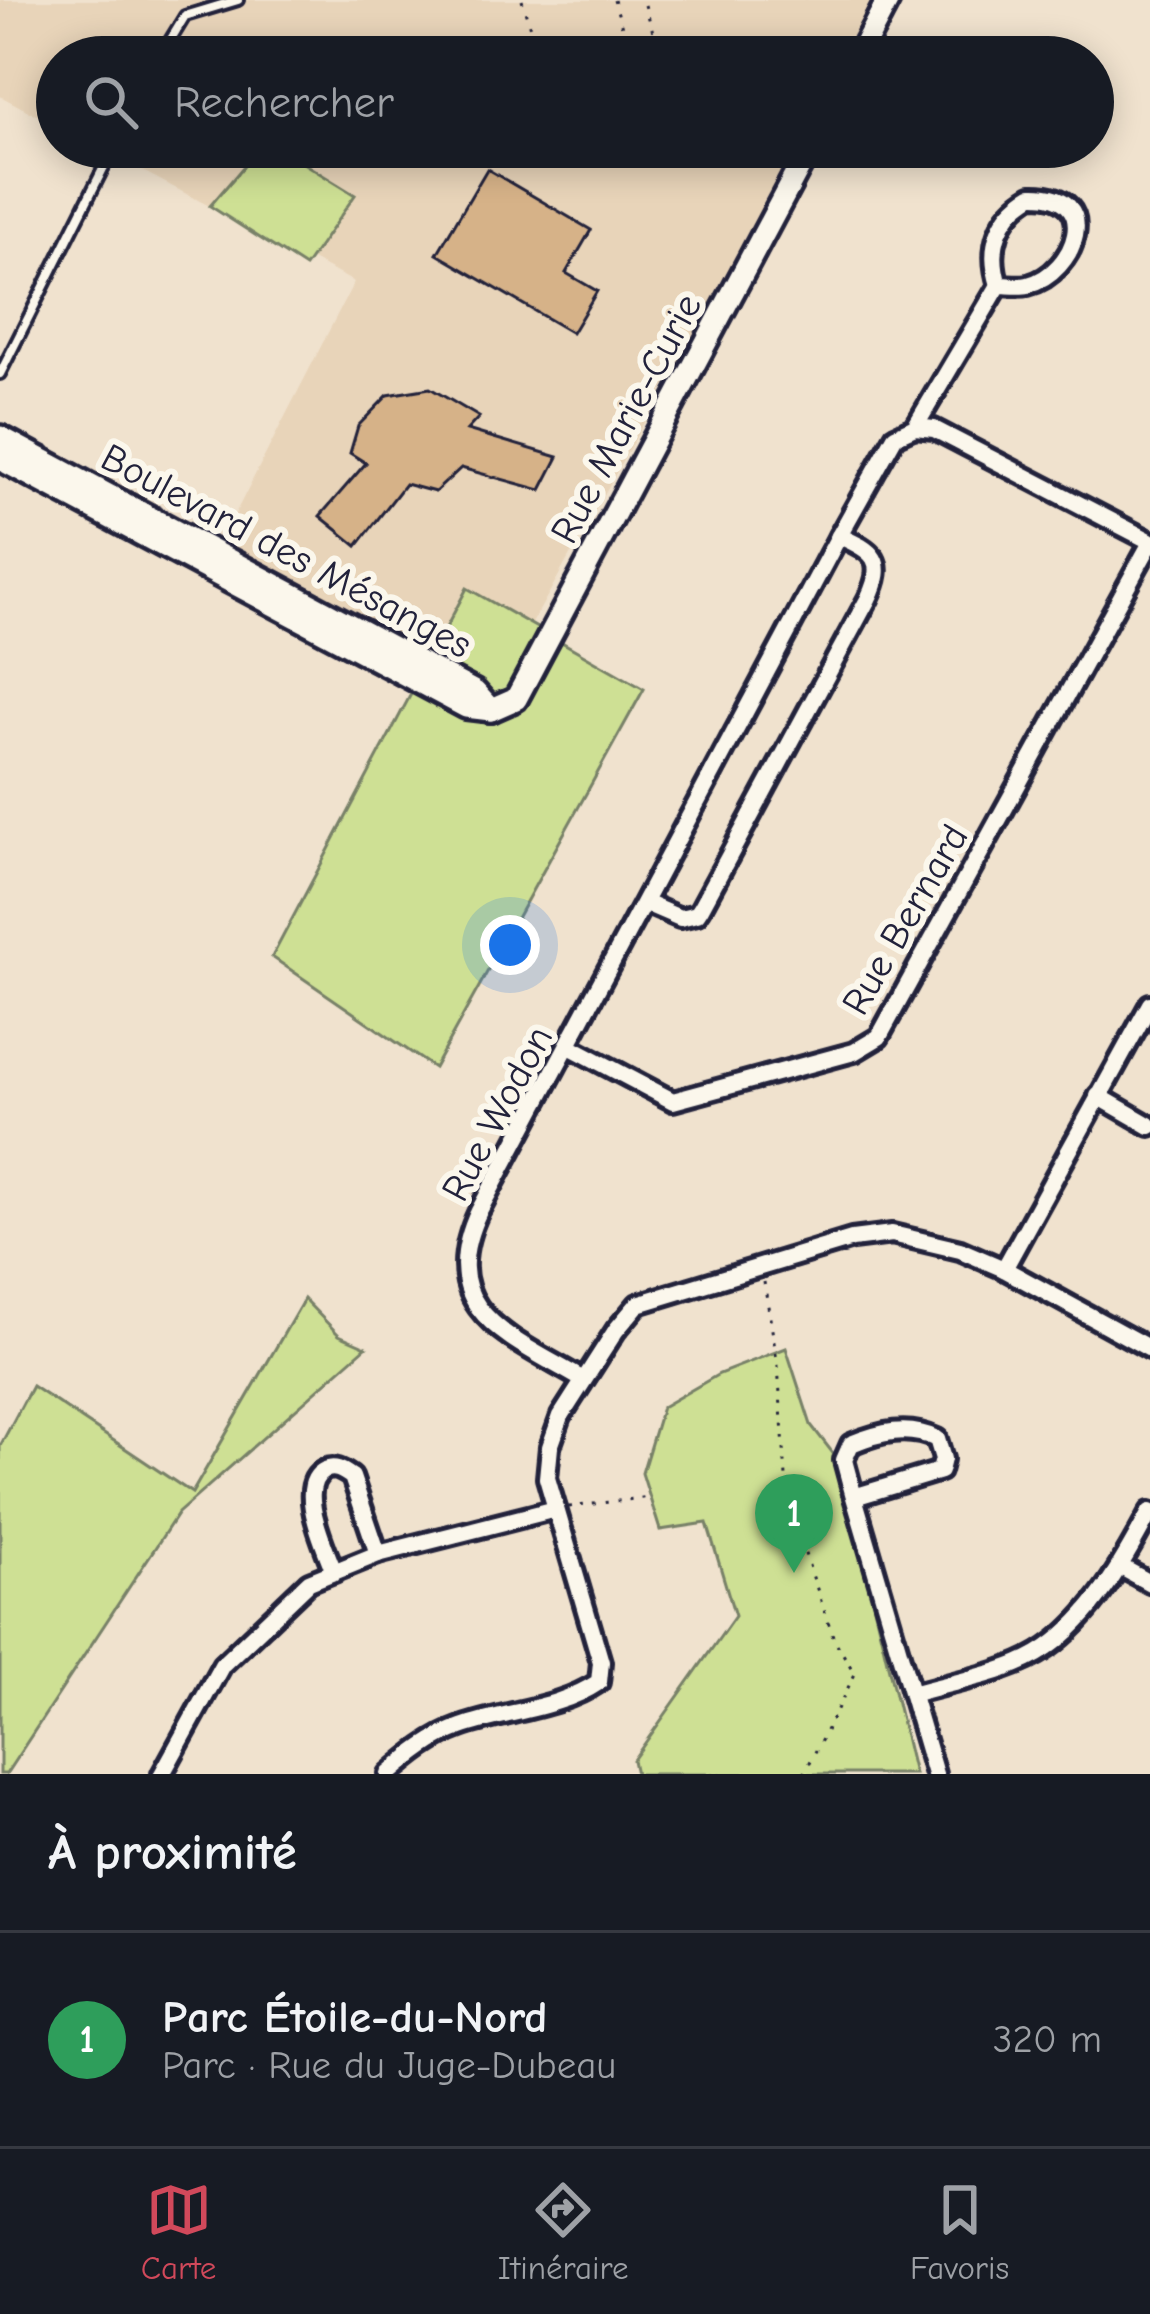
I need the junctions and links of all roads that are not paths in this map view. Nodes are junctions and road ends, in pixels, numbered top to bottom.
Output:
1 (238, 0) edge
2 (888, 0) edge
3 (173, 36) edge
4 (869, 36) edge
5 (104, 168) edge
6 (799, 168) edge
7 (999, 286) junction
8 (0, 374) edge
9 (915, 427) junction
10 (0, 437) edge
11 (0, 459) edge
12 (839, 536) junction
13 (1150, 542) edge
14 (491, 710) junction
15 (645, 903) junction
16 (1150, 1004) edge
17 (569, 1046) junction
18 (1098, 1096) junction
19 (1150, 1126) edge
20 (1004, 1269) junction
21 (1150, 1349) edge
22 (583, 1380) junction
23 (854, 1497) junction
24 (556, 1509) junction
25 (1150, 1512) edge
26 (379, 1554) junction
27 (1121, 1567) junction
28 (334, 1572) junction
29 (1150, 1582) edge
30 (912, 1694) junction
31 (162, 1774) edge
32 (388, 1774) edge
33 (935, 1774) edge

1 - 3 lane
2 - 4 street
5 - 8 lane
6 - 14 street, Rue Marie-Curie
7 - 7 street
7 - 9 street, Rue Wodon
9 - 12 street, Rue Wodon
9 - 13 street
10 - 14 street, Boulevard des Mésanges
11 - 14 street, Boulevard des Mésanges
12 - 15 street, Rue Wodon
12 - 15 street
13 - 17 street, Rue Bernard
15 - 17 street, Rue Wodon
16 - 18 street
17 - 22 street, Rue Wodon
18 - 19 street
18 - 20 street
20 - 21 street
20 - 22 street
22 - 24 street
23 - 23 street
23 - 30 street
24 - 26 street
24 - 32 street
25 - 27 street
26 - 28 street
26 - 28 street
27 - 29 street
27 - 30 street
28 - 31 street
30 - 33 street

